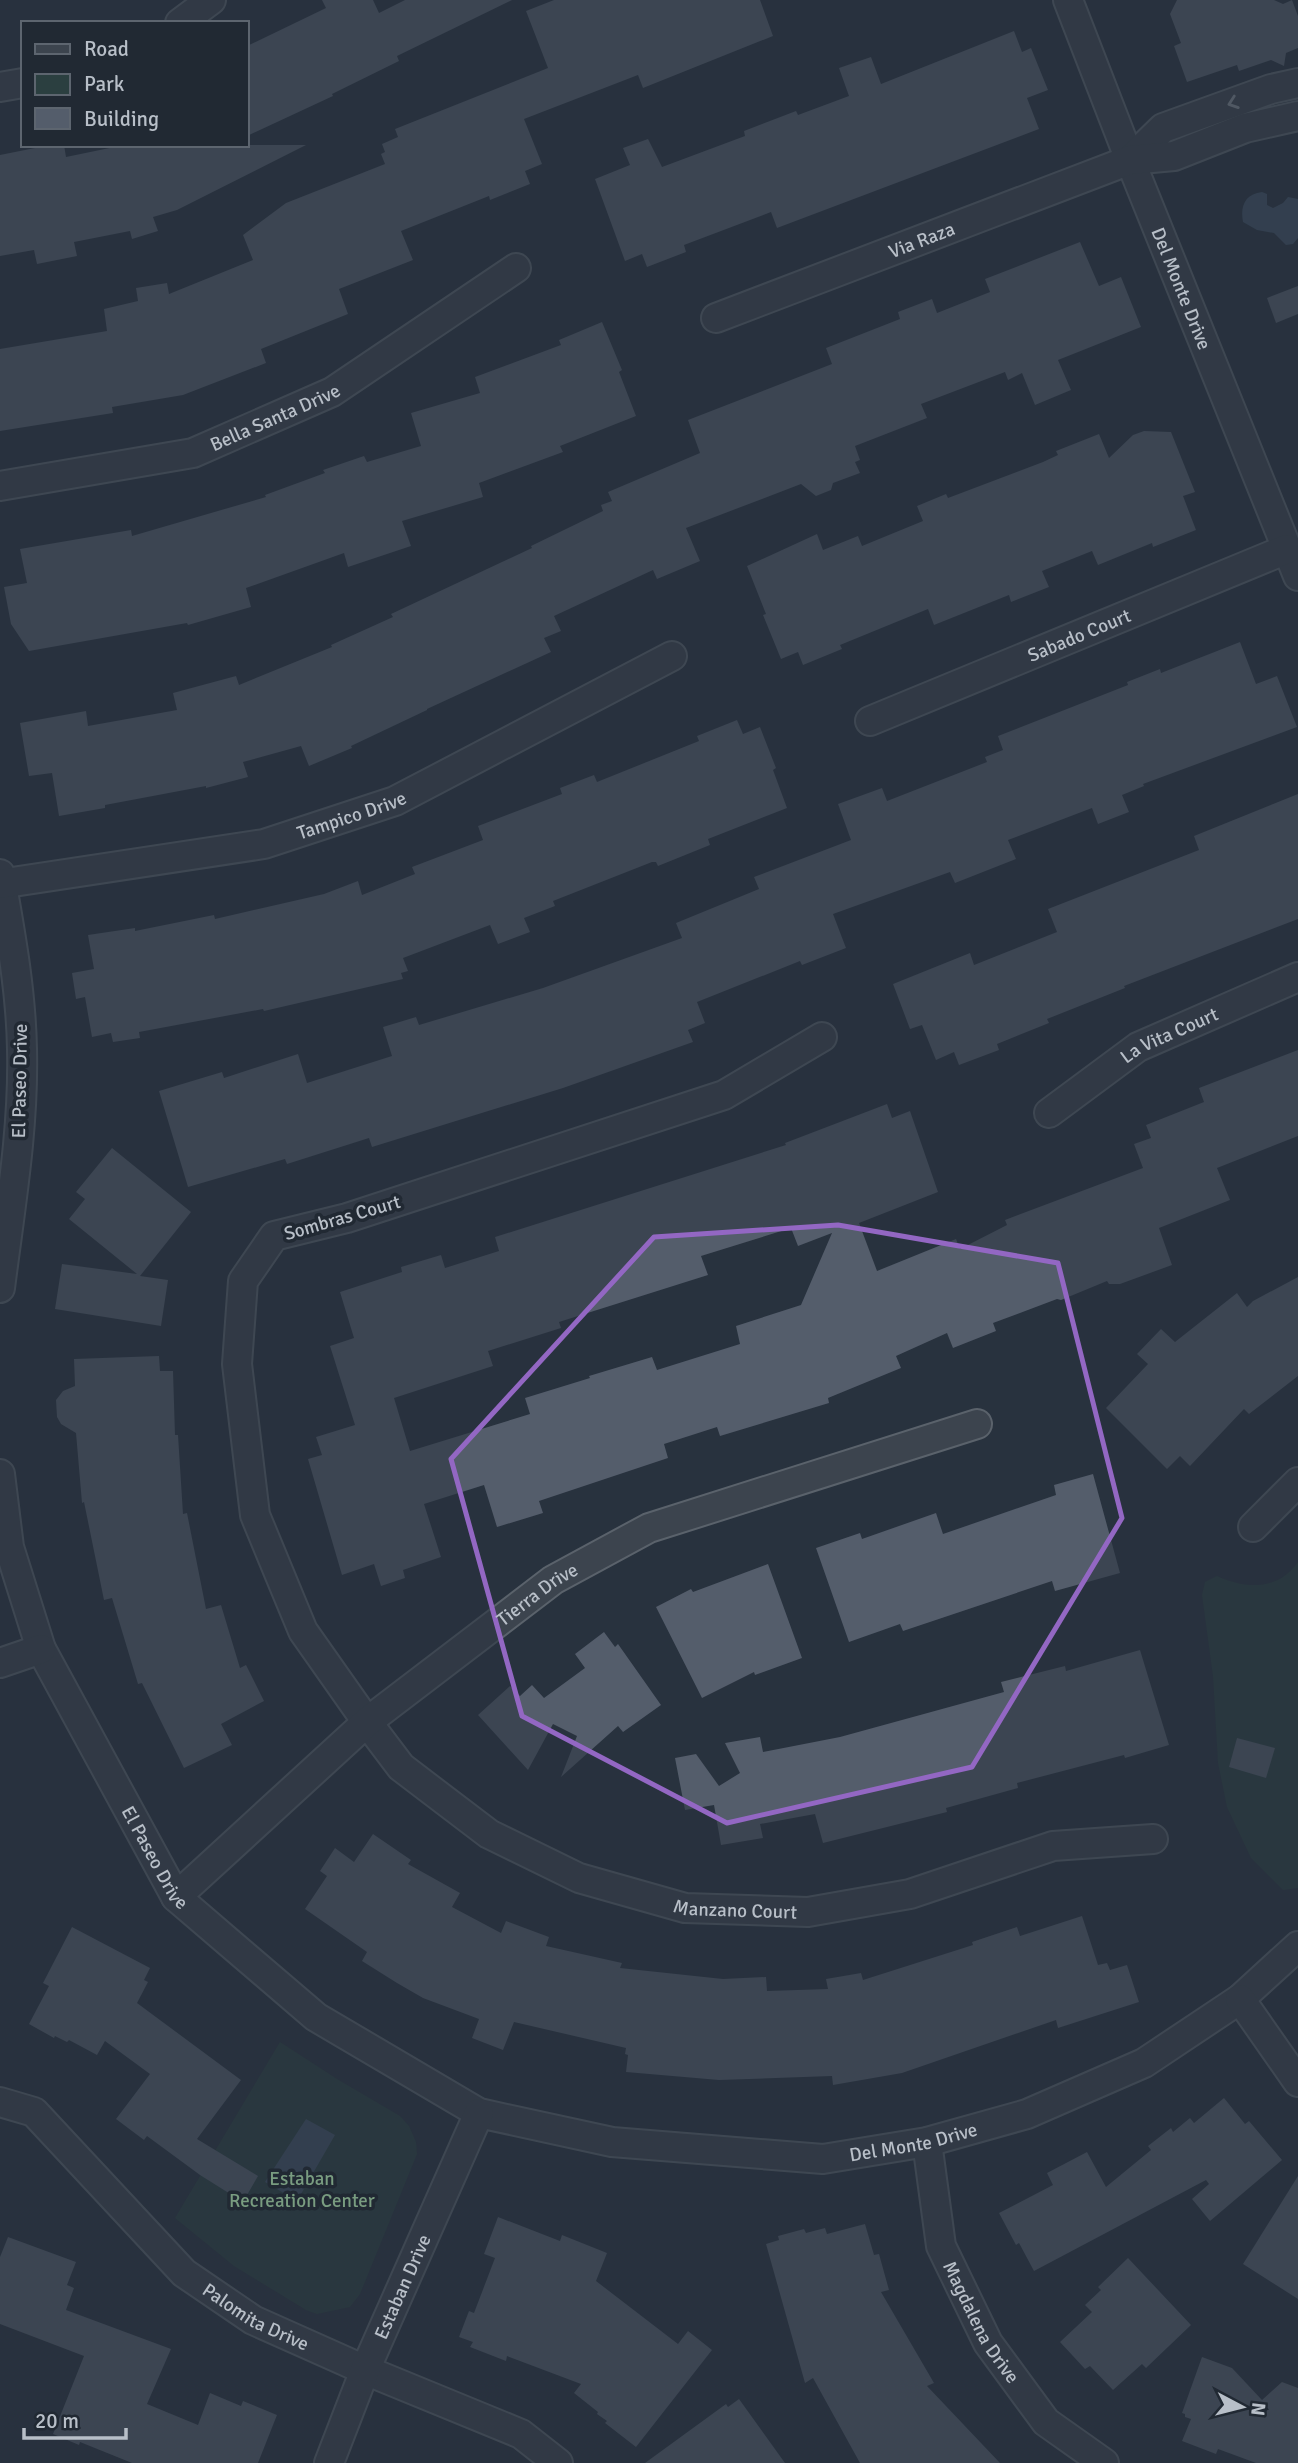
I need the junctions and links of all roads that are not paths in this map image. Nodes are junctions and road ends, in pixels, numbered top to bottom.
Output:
1 (211, 0) edge
2 (1068, 0) edge
3 (183, 21) edge
4 (21, 83) edge
5 (1298, 83) edge
6 (0, 88) edge
7 (1298, 92) edge
8 (1298, 98) edge
9 (1298, 116) edge
10 (1130, 160) junction
11 (516, 268) dead end
12 (716, 318) dead end
13 (0, 486) edge
14 (1287, 549) junction
15 (1298, 576) edge
16 (672, 656) dead end
17 (870, 721) dead end
18 (1, 881) edge
19 (1298, 977) edge
20 (822, 1037) dead end
21 (1049, 1113) dead end
22 (0, 1288) edge
23 (977, 1424) dead end
24 (0, 1474) edge
25 (1298, 1482) edge
26 (1254, 1527) dead end
27 (41, 1649) junction
28 (0, 1663) edge
29 (368, 1722) junction
30 (1153, 1839) dead end
31 (176, 1897) junction
32 (1298, 1947) edge
33 (1240, 1999) junction
34 (1298, 2082) edge
35 (0, 2102) edge
36 (479, 2113) junction
37 (927, 2142) junction
38 (365, 2370) junction
39 (329, 2463) edge
40 (558, 2463) edge
41 (1104, 2463) edge

1 - 3 street
2 - 10 street, Del Monte Drive
4 - 6 street
5 -> 10 street, Via Raza
7 - 8 street
9 - 10 street, Via Raza
10 - 12 street, Via Raza
10 - 14 street, Del Monte Drive
11 - 13 street, Bella Santa Drive
14 - 15 street, Del Monte Drive
14 - 17 street, Sabado Court
16 - 18 street, Tampico Drive
18 - 22 street, El Paseo Drive
19 - 21 street, La Vita Court
20 - 29 street, Sombras Court
23 - 29 street, Tierra Drive
24 - 27 street, El Paseo Drive
25 - 26 street
27 - 28 street
27 - 31 street, El Paseo Drive
29 - 30 street, Manzano Court
29 - 31 street, Tierra Drive
31 - 36 street, El Paseo Drive
32 - 33 street, Del Monte Drive
33 - 34 street
33 - 37 street, Del Monte Drive
35 - 38 street, Palomita Drive
36 - 37 street, Del Monte Drive
36 - 38 street, Estaban Drive
37 - 41 street, Magdalena Drive
38 - 39 street, Estaban Drive
38 - 40 street, Palomita Drive

